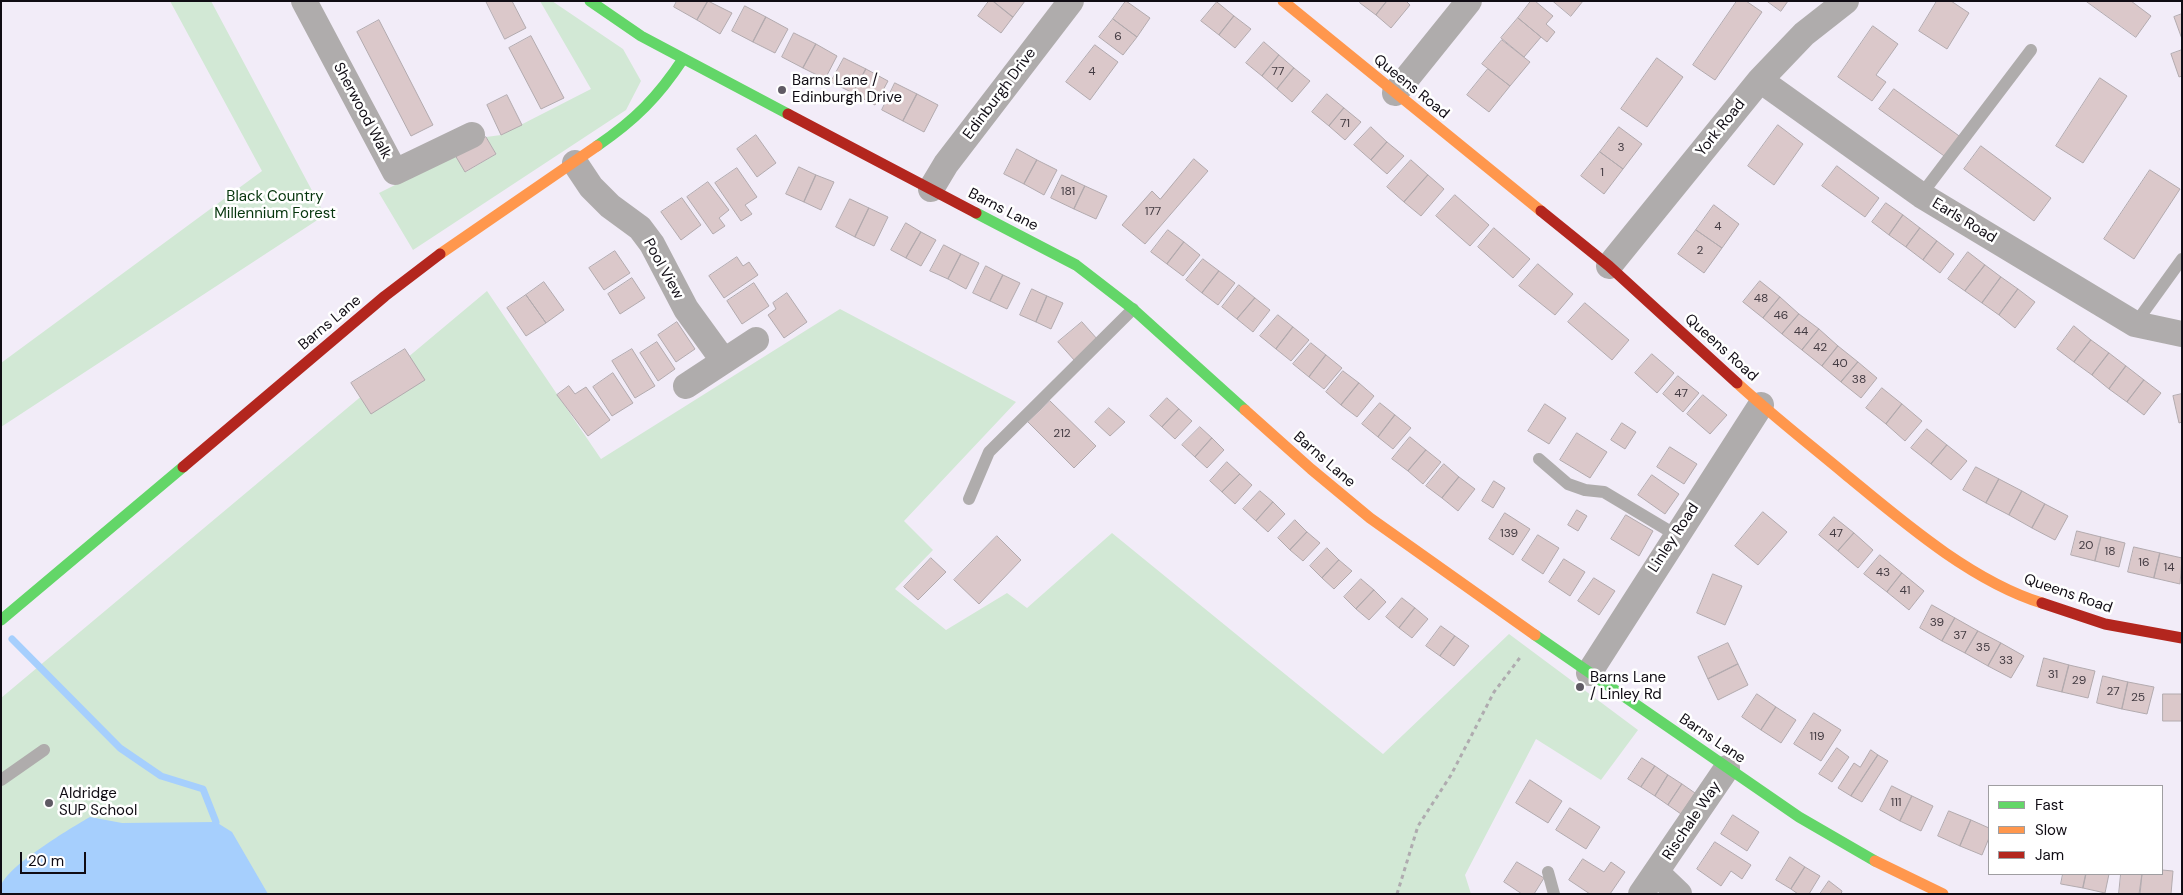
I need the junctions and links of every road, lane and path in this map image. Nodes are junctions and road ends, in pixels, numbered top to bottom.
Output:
1 (304, 1) edge
2 (590, 1) edge
3 (1071, 1) edge
4 (1283, 1) edge
5 (1469, 1) edge
6 (1846, 1) edge
7 (2031, 50) dead end
8 (682, 59) junction
9 (1760, 80) junction
10 (1395, 93) junction
11 (472, 135) dead end
12 (575, 163) junction
13 (931, 189) junction
14 (1921, 195) junction
15 (2182, 259) edge
16 (1609, 266) junction
17 (1133, 309) junction
18 (2135, 324) junction
19 (2182, 334) edge
20 (756, 340) dead end
21 (724, 360) junction
22 (686, 386) dead end
23 (1761, 404) junction
24 (1539, 460) dead end
25 (969, 499) dead end
26 (1676, 536) junction
27 (1, 620) edge
28 (1535, 636) junction
29 (2182, 638) edge
30 (1589, 673) junction
31 (44, 750) dead end
32 (1727, 768) junction
33 (1, 780) edge
34 (1548, 872) dead end
35 (1657, 873) junction
36 (1397, 894) edge
37 (1554, 894) edge
38 (1641, 894) edge
39 (1679, 894) edge
40 (1943, 894) edge

1 - 11 street, Sherwood Walk
2 - 8 street, Barns Lane
3 - 13 street, Edinburgh Drive
4 - 10 street, Queens Road
5 - 10 street
6 - 9 street, York Road
7 - 14 lane
8 - 12 street, Barns Lane
8 - 13 street, Barns Lane
9 - 14 street, Earls Road
9 - 16 street, York Road
10 - 16 street, Queens Road
12 - 21 street, Pool View
12 - 27 street, Barns Lane
13 - 17 street, Barns Lane
14 - 18 street, Earls Road
15 - 18 lane
16 - 23 street, Queens Road
17 - 25 lane
17 - 28 street, Barns Lane
18 - 19 street, Earls Road
20 - 21 street
21 - 22 street
23 - 26 street, Linley Road
23 - 29 street, Queens Road
24 - 26 lane
26 - 30 street, Linley Road
28 - 30 street, Barns Lane
28 - 36 path
30 - 32 street, Barns Lane
31 - 33 lane
32 - 35 street, Rischale Way
32 - 40 street, Barns Lane
34 - 37 lane
35 - 38 street, Rischale Way
35 - 39 street, Rischale Way

